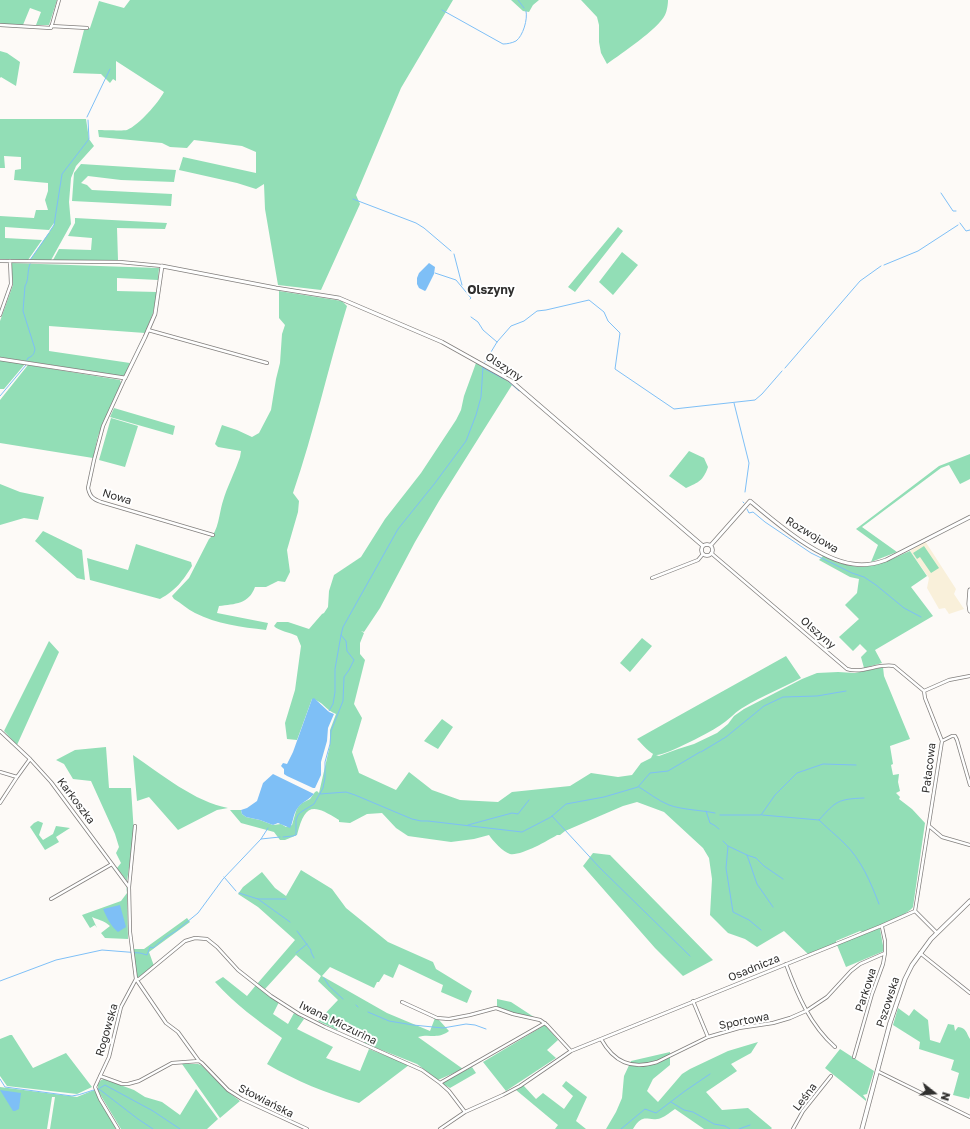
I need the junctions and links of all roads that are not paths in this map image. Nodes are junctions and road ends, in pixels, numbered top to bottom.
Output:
1 (59, 0) edge
2 (0, 25) edge
3 (51, 26) junction
4 (88, 28) dead end
5 (0, 261) edge
6 (10, 261) junction
7 (162, 266) junction
8 (0, 315) edge
9 (148, 330) junction
10 (0, 359) edge
11 (267, 364) dead end
12 (125, 378) junction
13 (970, 516) edge
14 (213, 535) dead end
15 (711, 545) junction
16 (703, 546) junction
17 (711, 553) junction
18 (703, 554) junction
19 (652, 578) dead end
20 (970, 590) edge
21 (970, 612) edge
22 (970, 676) edge
23 (924, 691) junction
24 (0, 731) edge
25 (942, 741) junction
26 (30, 759) junction
27 (0, 772) edge
28 (17, 777) junction
29 (970, 785) edge
30 (0, 803) edge
31 (135, 826) dead end
32 (929, 826) junction
33 (970, 845) edge
34 (112, 864) junction
35 (129, 887) junction
36 (51, 899) dead end
37 (970, 901) edge
38 (915, 912) junction
39 (881, 926) junction
40 (937, 933) junction
41 (185, 941) joint
42 (885, 953) junction
43 (920, 953) junction
44 (786, 964) junction
45 (136, 979) junction
46 (970, 993) edge
47 (693, 1001) junction
48 (402, 1002) dead end
49 (806, 1011) junction
50 (545, 1023) junction
51 (708, 1036) junction
52 (601, 1039) junction
53 (835, 1047) dead end
54 (571, 1051) junction
55 (854, 1057) dead end
56 (199, 1061) junction
57 (877, 1071) junction
58 (100, 1076) junction
59 (831, 1076) dead end
60 (440, 1083) junction
61 (465, 1112) junction
62 (970, 1117) edge
63 (300, 1128) edge
64 (118, 1129) edge
65 (307, 1129) edge
66 (440, 1129) edge
67 (792, 1129) edge
68 (862, 1129) edge

1 - 3 street
2 - 3 street
3 - 4 street
5 - 6 street
6 - 7 street
6 - 8 street
7 - 9 street, Nowa
7 - 16 street, Olszyny
9 - 11 street
9 - 12 street, Nowa
10 - 12 street
12 - 14 street, Nowa
13 - 15 street, Rozwojowa
15 - 16 street
15 - 17 street
16 - 18 street
17 - 18 street
17 - 23 street, Olszyny
18 - 19 street
20 - 21 main road
22 - 23 street
23 - 25 street, Pałacowa
24 - 26 street
25 - 29 street
25 - 32 street, Pałacowa
26 - 28 street
26 - 34 street, Karkoszka
27 - 28 street
28 - 30 street
31 - 35 street
32 - 33 street
32 - 38 street, Pałacowa
34 - 35 street, Karkoszka
34 - 36 street
35 - 45 street
37 - 40 main road, Pszowska
38 - 39 street, Osadnicza
38 - 40 street
39 - 42 street, Parkowa
39 - 44 street, Osadnicza
40 - 43 main road, Pszowska
41 - 45 street, Rogowska
41 - 60 street, Iwana Miczurina
42 - 49 street, Sportowa
42 - 55 street, Parkowa
43 - 46 street
43 - 57 main road, Pszowska
44 - 47 street, Osadnicza
44 - 49 street
45 - 56 street
45 - 58 street, Rogowska
47 - 51 street
47 - 52 street, Osadnicza
48 - 50 street
49 - 51 street, Sportowa
49 - 53 street
50 - 54 street
50 - 60 street
51 - 52 street, Sportowa
52 - 54 street, Osadnicza
54 - 61 street
56 - 58 street
56 - 63 street, Słowiańska
57 - 62 street
57 - 68 main road, Pszowska
58 - 64 street, Rogowska
59 - 67 street, Leśna
60 - 61 street, Iwana Miczurina
61 - 66 street
63 - 65 street, Słowiańska

